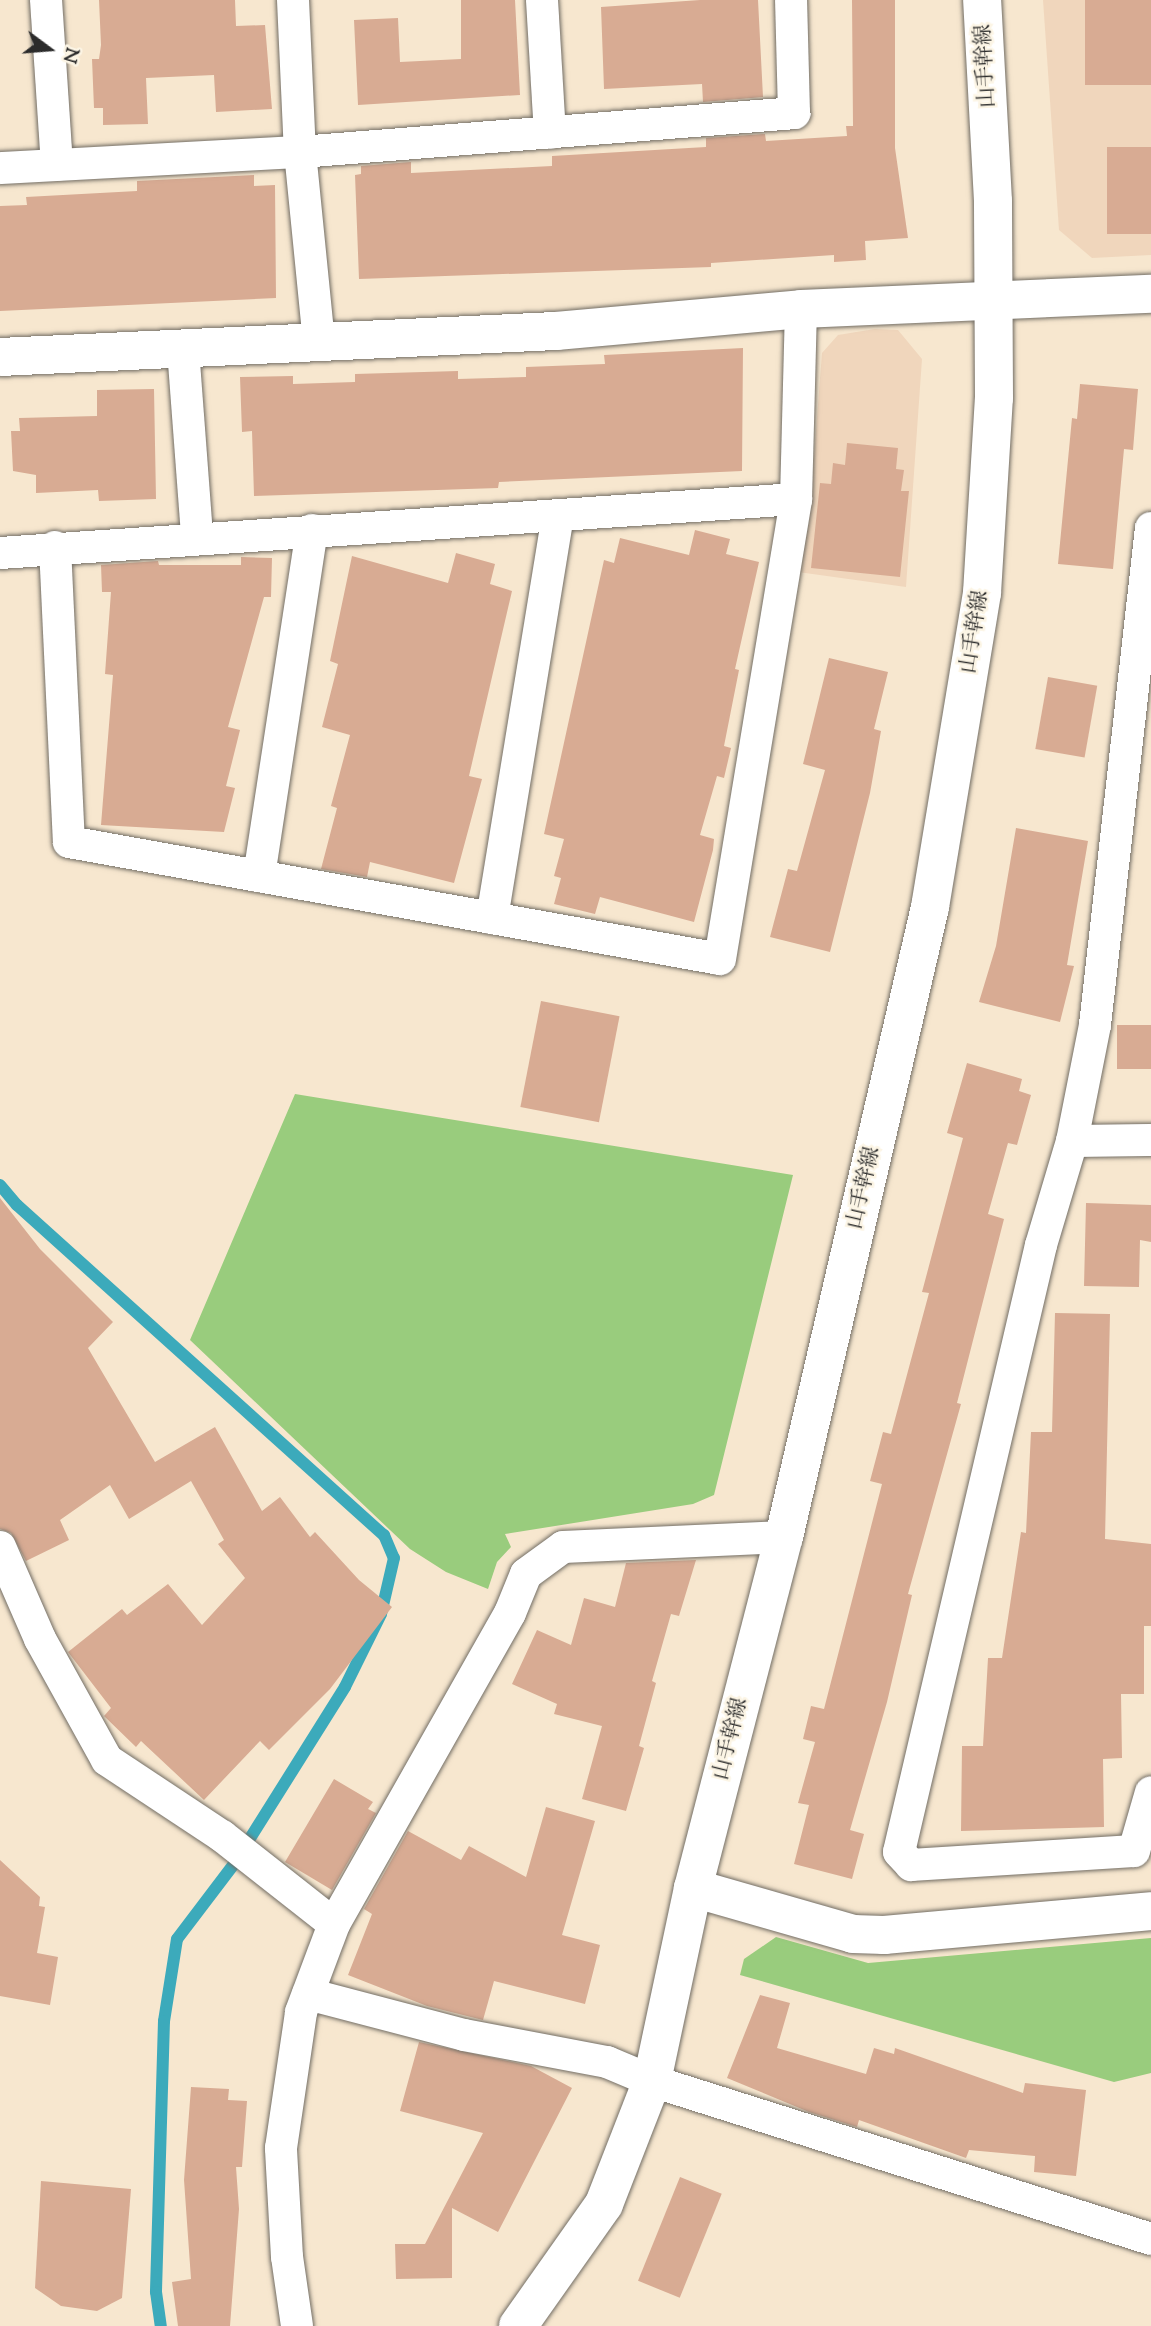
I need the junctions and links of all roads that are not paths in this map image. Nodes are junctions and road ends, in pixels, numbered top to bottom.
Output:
1 (46, 0) edge
2 (293, 0) edge
3 (542, 0) edge
4 (790, 0) edge
5 (982, 0) edge
6 (551, 133) junction
7 (300, 152) junction
8 (57, 165) junction
9 (0, 168) edge
10 (1151, 294) edge
11 (994, 300) junction
12 (801, 309) junction
13 (319, 342) junction
14 (183, 349) junction
15 (0, 357) edge
16 (796, 499) junction
17 (558, 515) junction
18 (1151, 528) edge
19 (312, 530) junction
20 (197, 537) junction
21 (55, 547) junction
22 (0, 552) edge
23 (259, 876) junction
24 (492, 918) junction
25 (1151, 1140) edge
26 (1072, 1141) junction
27 (784, 1537) junction
28 (0, 1547) edge
29 (1151, 1792) edge
30 (693, 1888) junction
31 (1151, 1911) edge
32 (334, 1924) junction
33 (308, 1994) junction
34 (652, 2081) junction
35 (1151, 2239) edge
36 (297, 2326) edge
37 (518, 2326) edge

1 - 8 street
2 - 7 street
3 - 6 street
4 - 6 street
5 - 11 street, 山手幹線
6 - 7 street
7 - 8 street
7 - 13 street
8 - 9 street
10 - 11 street
11 - 12 street
11 - 27 street, 山手幹線
12 - 13 street
12 - 16 street
13 - 14 street
14 - 15 street
14 - 20 street
16 - 17 street
16 - 24 street
17 - 19 street
17 - 24 street
18 - 26 street
19 - 20 street
19 - 23 street
20 - 21 street
21 - 22 street
21 - 23 street
23 - 24 street
25 - 26 street
26 - 29 street
27 - 30 street, 山手幹線
27 - 32 street
28 - 32 street
30 - 31 street
30 - 34 street, 山手幹線
32 - 33 street
33 - 34 street
33 - 36 street
34 - 35 street
34 - 37 street, 山手幹線

